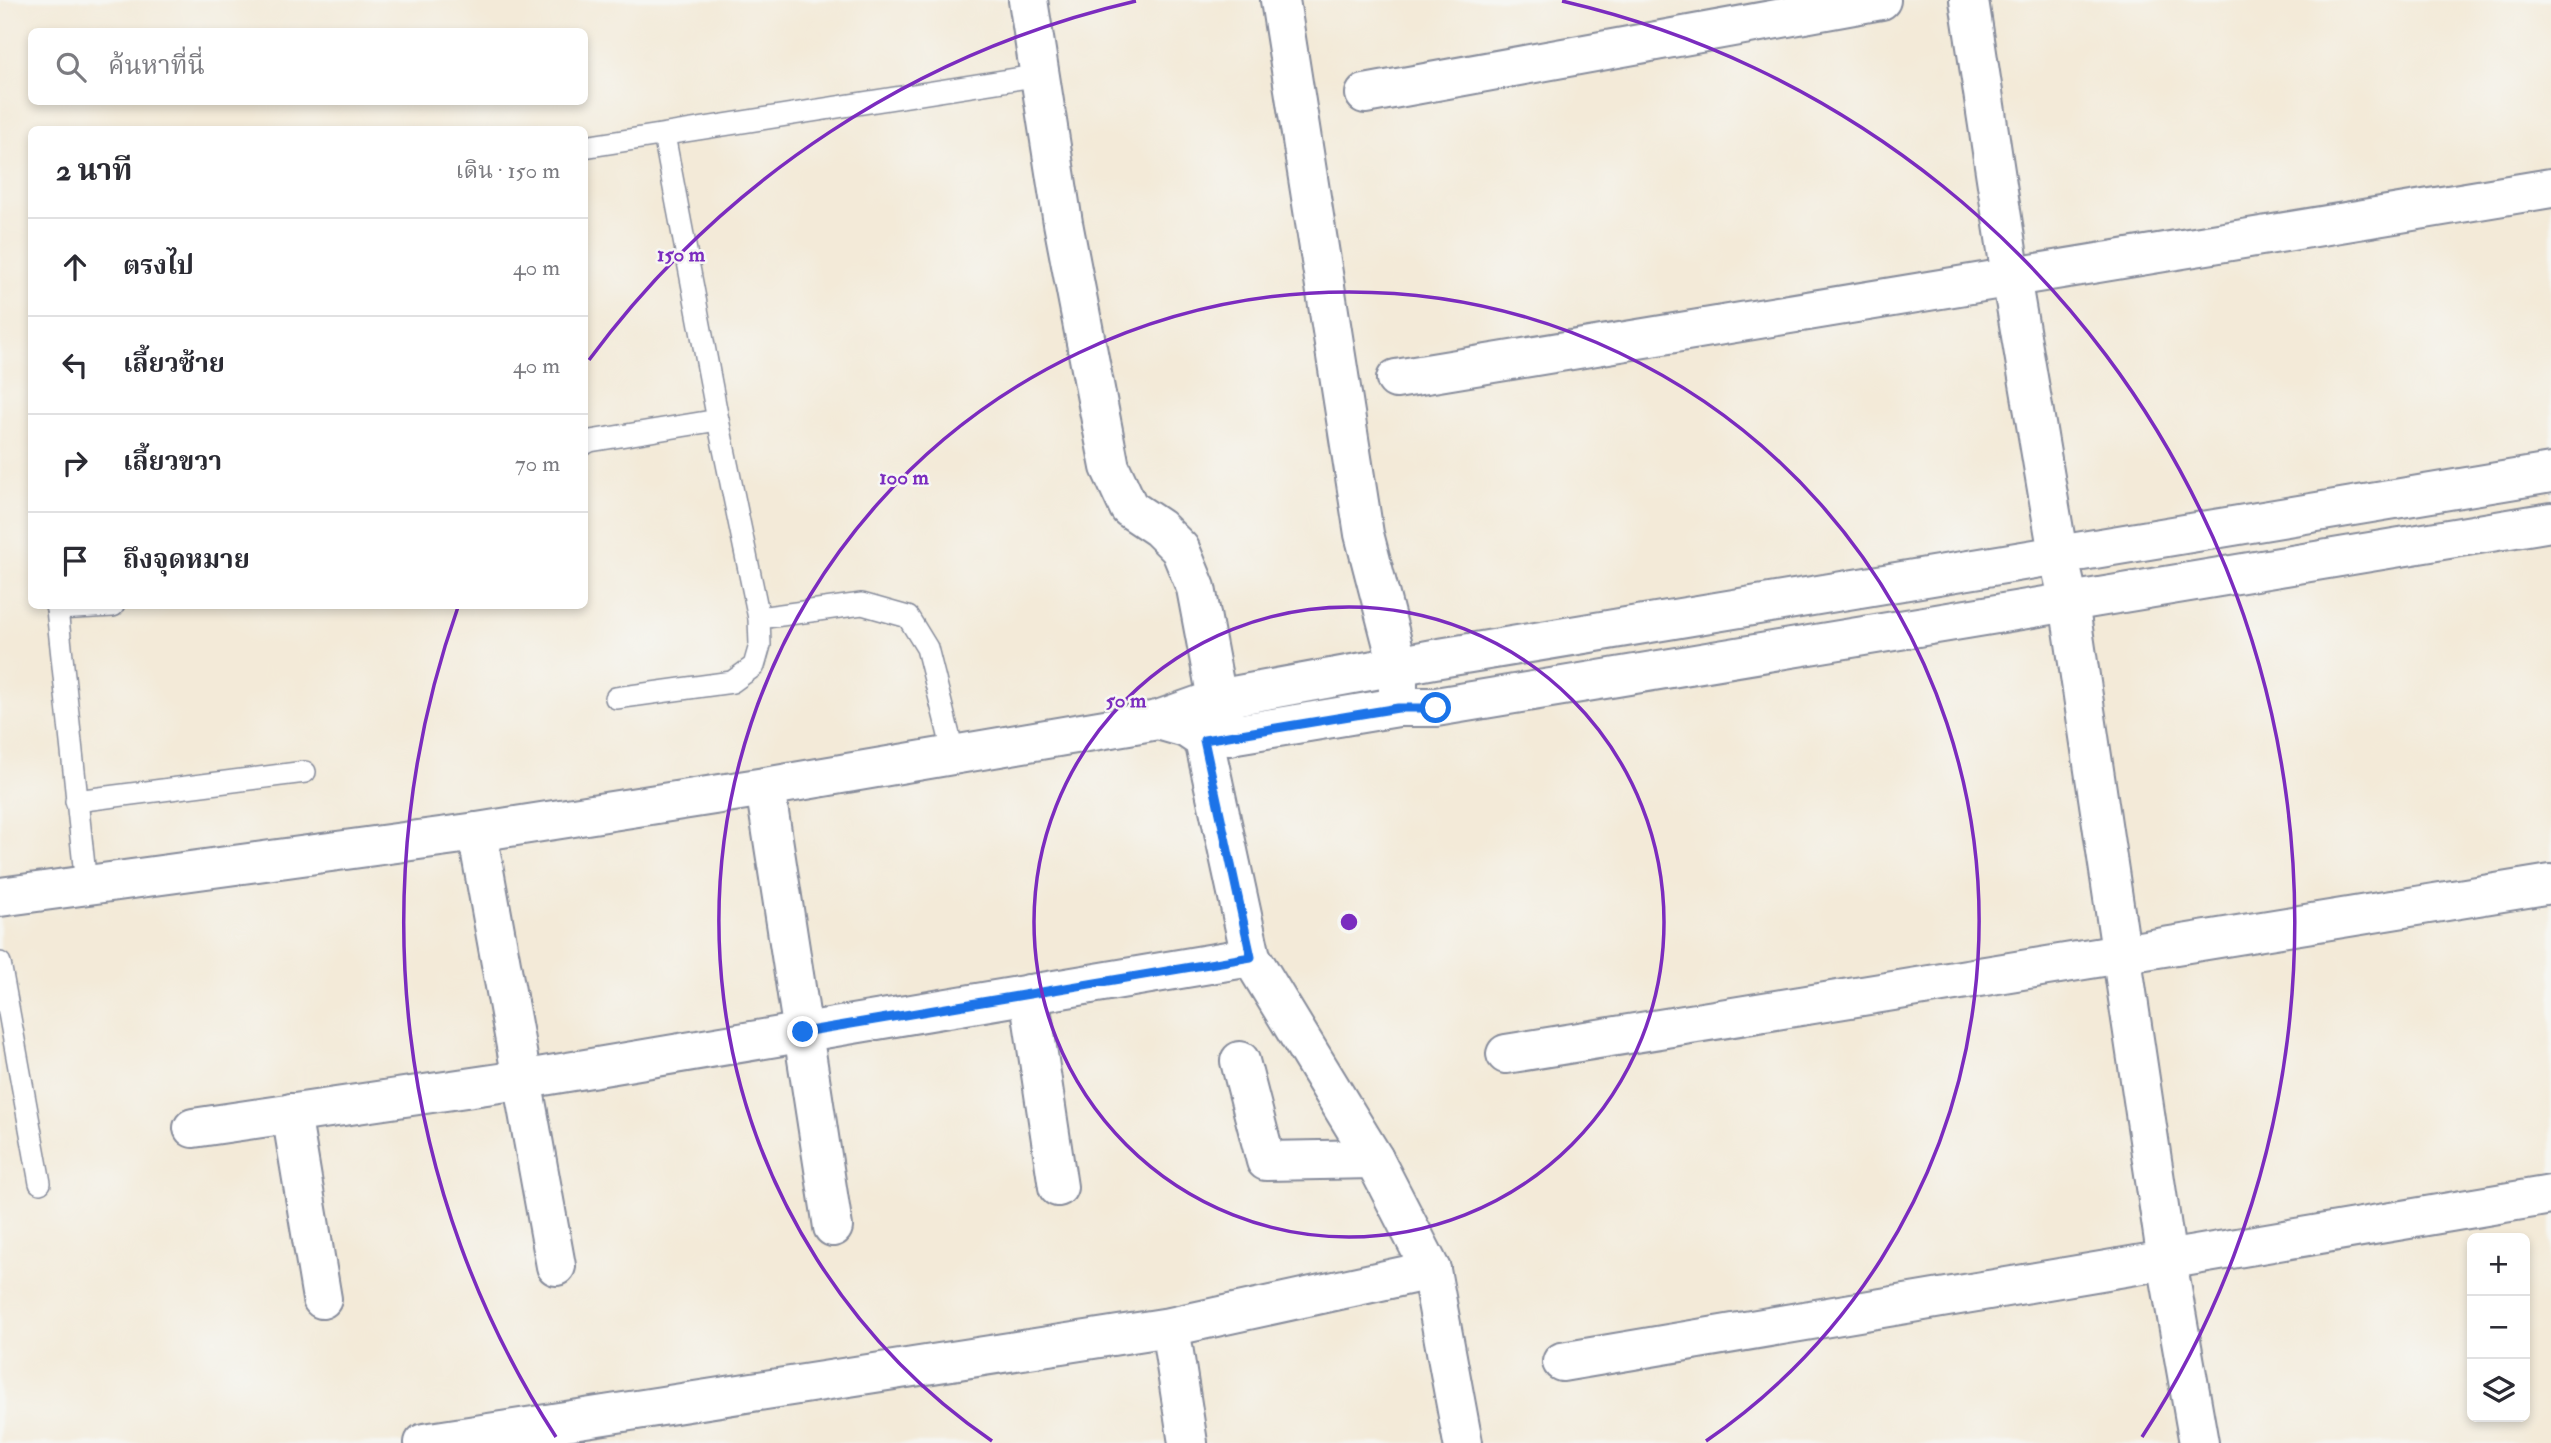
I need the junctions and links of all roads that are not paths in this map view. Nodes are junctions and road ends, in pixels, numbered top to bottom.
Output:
1 (1028, 0) edge
2 (1280, 0) edge
3 (1881, 0) edge
4 (1969, 0) edge
5 (1041, 75) junction
6 (1365, 94) dead end
7 (664, 135) junction
8 (588, 146) edge
9 (2551, 188) edge
10 (2011, 277) junction
11 (1395, 379) dead end
12 (718, 421) junction
13 (588, 442) edge
14 (2551, 473) edge
15 (2551, 522) edge
16 (2058, 554) junction
17 (2069, 602) junction
18 (57, 609) edge
19 (759, 618) junction
20 (1398, 665) junction
21 (616, 698) dead end
22 (1217, 699) junction
23 (1398, 708) junction
24 (1158, 720) junction
25 (1217, 738) junction
26 (954, 755) junction
27 (305, 772) dead end
28 (765, 787) junction
29 (76, 801) junction
30 (477, 831) junction
31 (2551, 884) edge
32 (86, 885) junction
33 (0, 897) edge
34 (2121, 953) junction
35 (1251, 957) junction
36 (0, 963) edge
37 (1029, 994) junction
38 (803, 1032) junction
39 (1506, 1054) dead end
40 (1240, 1061) dead end
41 (520, 1080) junction
42 (291, 1113) junction
43 (193, 1128) dead end
44 (1374, 1159) junction
45 (40, 1183) dead end
46 (1058, 1187) dead end
47 (2551, 1195) edge
48 (833, 1227) dead end
49 (2167, 1261) junction
50 (556, 1266) dead end
51 (1431, 1270) junction
52 (322, 1299) dead end
53 (1170, 1327) junction
54 (1562, 1362) dead end
55 (424, 1443) edge
56 (1188, 1443) edge
57 (1463, 1443) edge
58 (2199, 1443) edge

1 - 5 street
2 - 20 street
3 - 6 street
4 - 10 street
5 - 7 lane
5 - 22 street
7 - 8 lane
7 - 12 lane
9 - 10 street
10 - 11 street
10 - 16 street
12 - 13 lane
12 - 19 lane
14 - 16 street
15 - 17 street
16 - 17 street
16 - 20 street
17 - 23 street
17 - 34 street
18 - 29 lane
19 - 21 lane
19 - 26 lane
20 - 22 street
20 - 23 street
22 - 24 street
22 - 25 street
23 - 25 street
24 - 25 street
24 - 26 street
25 - 35 street
26 - 28 street
27 - 29 lane
28 - 30 street
28 - 38 street
29 - 32 lane
30 - 32 street
30 - 41 street
31 - 34 street
32 - 33 street
34 - 39 street
34 - 49 street
35 - 37 street
35 - 44 street
36 - 45 lane
37 - 38 street
37 - 46 street
38 - 41 street
38 - 48 street
40 - 44 street
41 - 42 street
41 - 50 street
42 - 43 street
42 - 52 street
44 - 51 street
47 - 49 street
49 - 54 street
49 - 58 street
51 - 53 street
51 - 57 street
53 - 55 street
53 - 56 street

